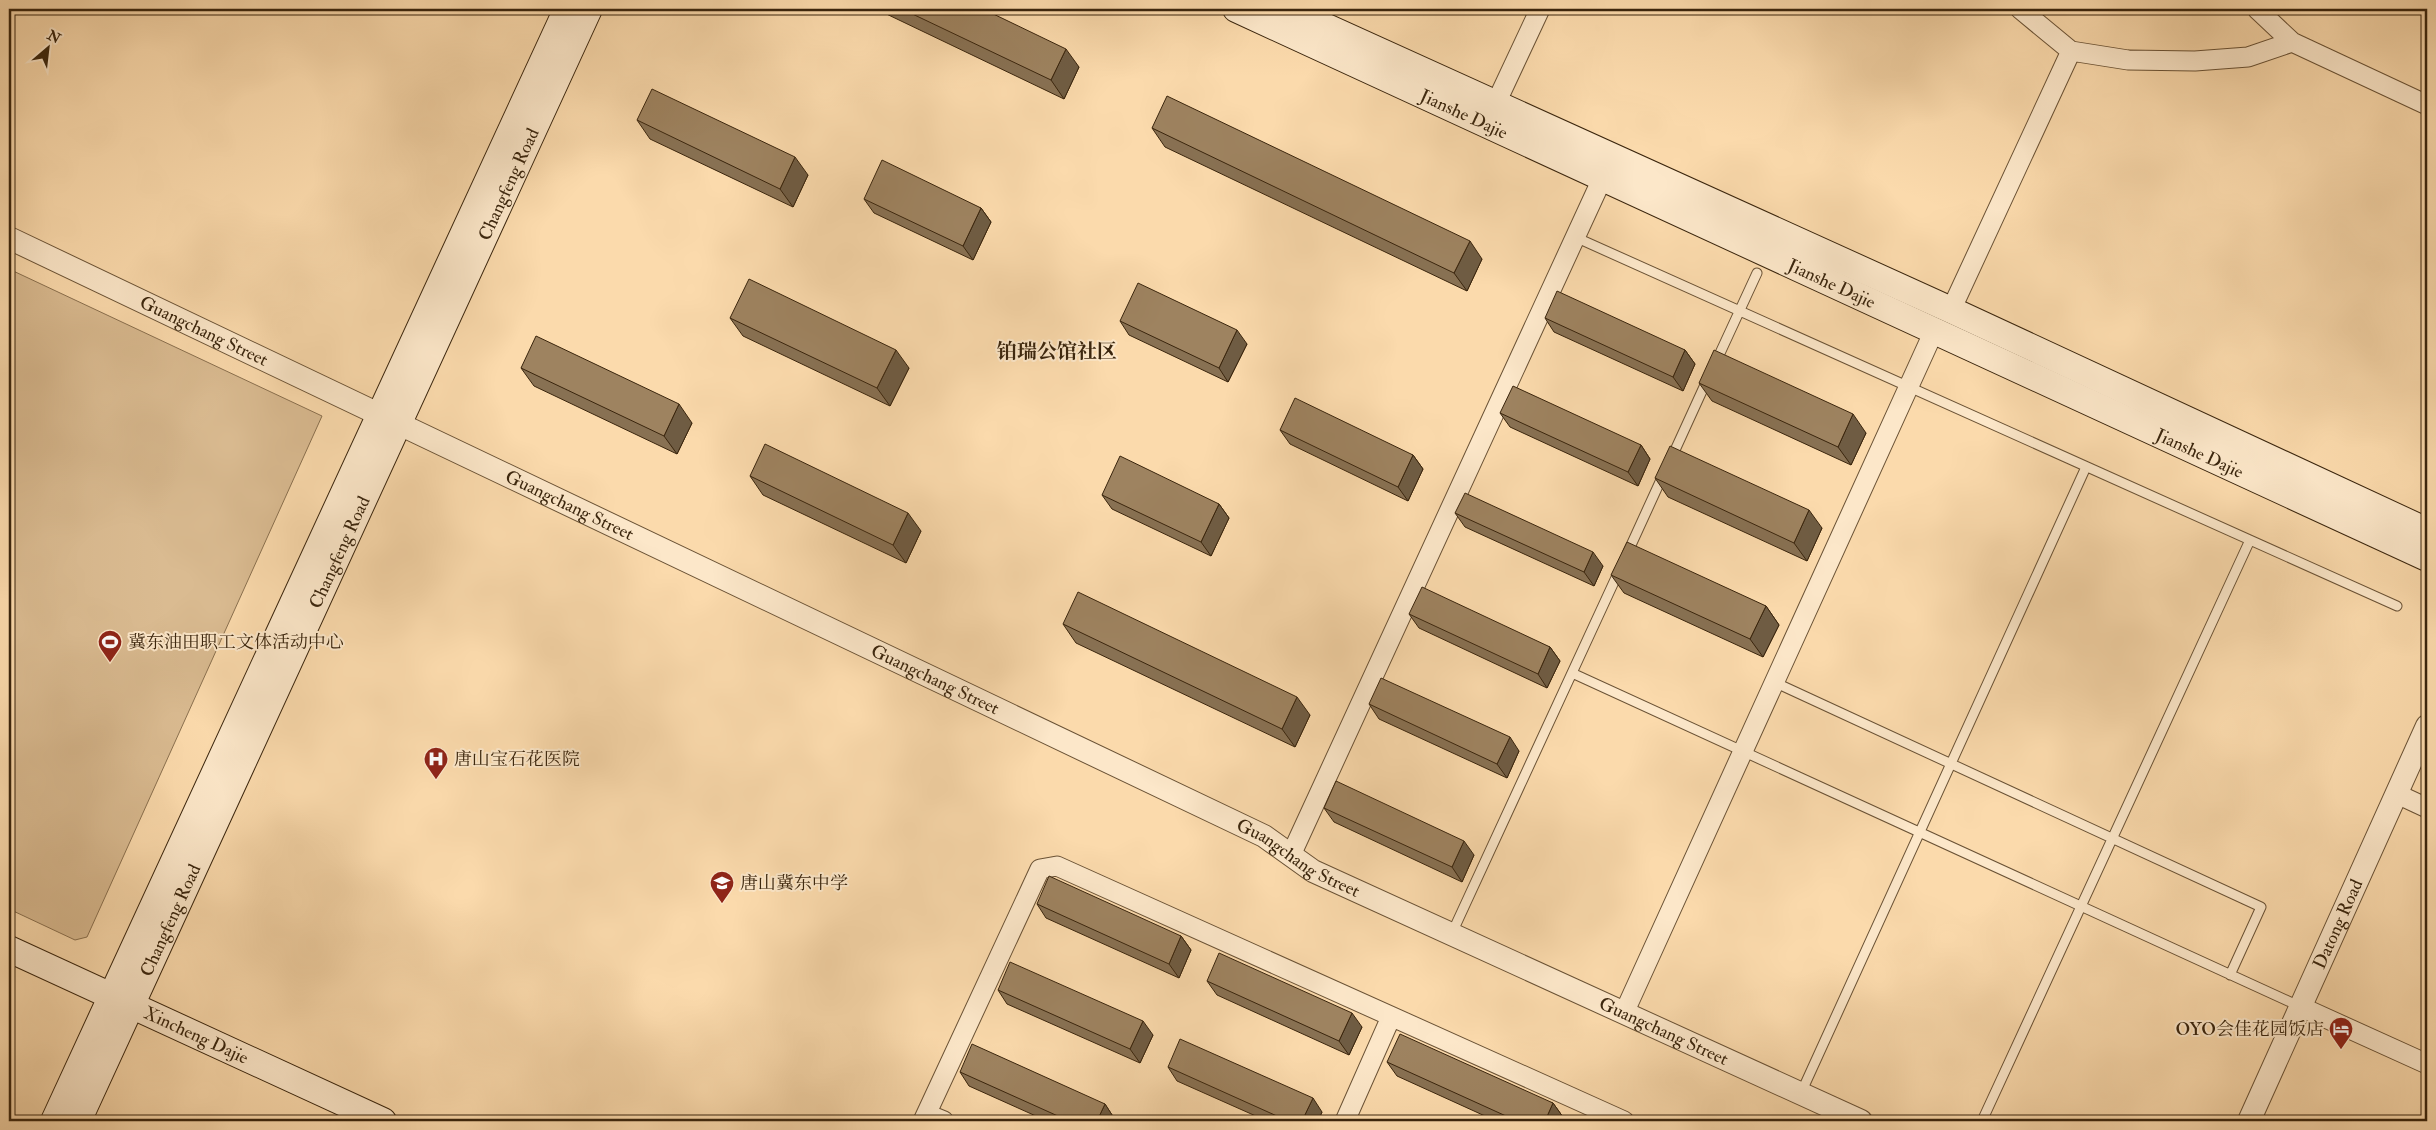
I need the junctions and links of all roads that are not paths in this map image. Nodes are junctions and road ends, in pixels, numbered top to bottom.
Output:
1 (567, 9) edge
2 (589, 9) edge
3 (1236, 9) edge
4 (1287, 9) edge
5 (1540, 9) edge
6 (2020, 9) edge
7 (2257, 9) edge
8 (2292, 42) junction
9 (2071, 51) junction
10 (1496, 103) junction
11 (2427, 105) edge
12 (1602, 179) junction
13 (1575, 237) junction
14 (9, 238) edge
15 (1756, 273) dead end
16 (1951, 310) junction
17 (1739, 311) junction
18 (1934, 331) junction
19 (1908, 387) junction
20 (389, 418) junction
21 (2086, 467) junction
22 (2427, 531) edge
23 (2250, 540) junction
24 (2427, 558) edge
25 (2396, 606) dead end
26 (1572, 673) junction
27 (1774, 682) junction
28 (2427, 726) edge
29 (1742, 751) junction
30 (1952, 764) junction
31 (2396, 794) junction
32 (2427, 808) edge
33 (1921, 833) junction
34 (2113, 839) junction
35 (1291, 855) junction
36 (2081, 906) junction
37 (1451, 934) junction
38 (9, 949) edge
39 (2230, 975) junction
40 (122, 1000) junction
41 (2299, 1006) junction
42 (1624, 1013) junction
43 (1391, 1018) junction
44 (2427, 1064) edge
45 (1801, 1094) junction
46 (1599, 1116) edge
47 (931, 1119) edge
48 (54, 1121) edge
49 (78, 1121) edge
50 (383, 1121) edge
51 (1345, 1121) edge
52 (1624, 1121) edge
53 (1861, 1121) edge
54 (1982, 1121) edge
55 (2249, 1121) edge

1 - 20 main road
2 - 20 main road, Changfeng Road
3 - 12 main road, Jianshe Dajie
4 - 10 main road, Jianshe Dajie
5 - 10 street
6 - 9 street
7 - 8 street
8 - 9 street
8 - 11 street
9 - 16 street
10 - 16 main road, Jianshe Dajie
12 - 13 street
12 - 18 main road, Jianshe Dajie
13 - 17 lane
13 - 35 street
14 - 20 street, Guangchang Street
15 - 17 lane
16 - 22 main road, Jianshe Dajie
17 - 19 lane
17 - 26 lane
18 - 19 street
18 - 24 main road, Jianshe Dajie
19 - 21 lane
19 - 27 street
20 - 35 street, Guangchang Street
20 - 40 main road
21 - 23 lane
21 - 30 lane
23 - 25 lane
23 - 34 lane
26 - 29 lane
26 - 37 lane
27 - 29 street
27 - 30 lane
28 - 31 street, Datong Road
29 - 33 lane
29 - 42 street
30 - 33 lane
30 - 34 lane
31 - 32 street
31 - 41 street, Datong Road
33 - 36 lane
33 - 45 lane
34 - 36 lane
34 - 39 lane
35 - 37 street, Guangchang Street
36 - 39 lane
36 - 54 lane
37 - 42 street, Guangchang Street
38 - 40 main road, Xincheng Dajie
39 - 41 lane
40 - 48 main road
40 - 49 main road
40 - 50 main road, Xincheng Dajie
41 - 44 street
41 - 55 street, Datong Road
42 - 45 street, Guangchang Street
43 - 46 street
43 - 47 street
43 - 51 street
45 - 53 street, Guangchang Street
46 - 52 street

